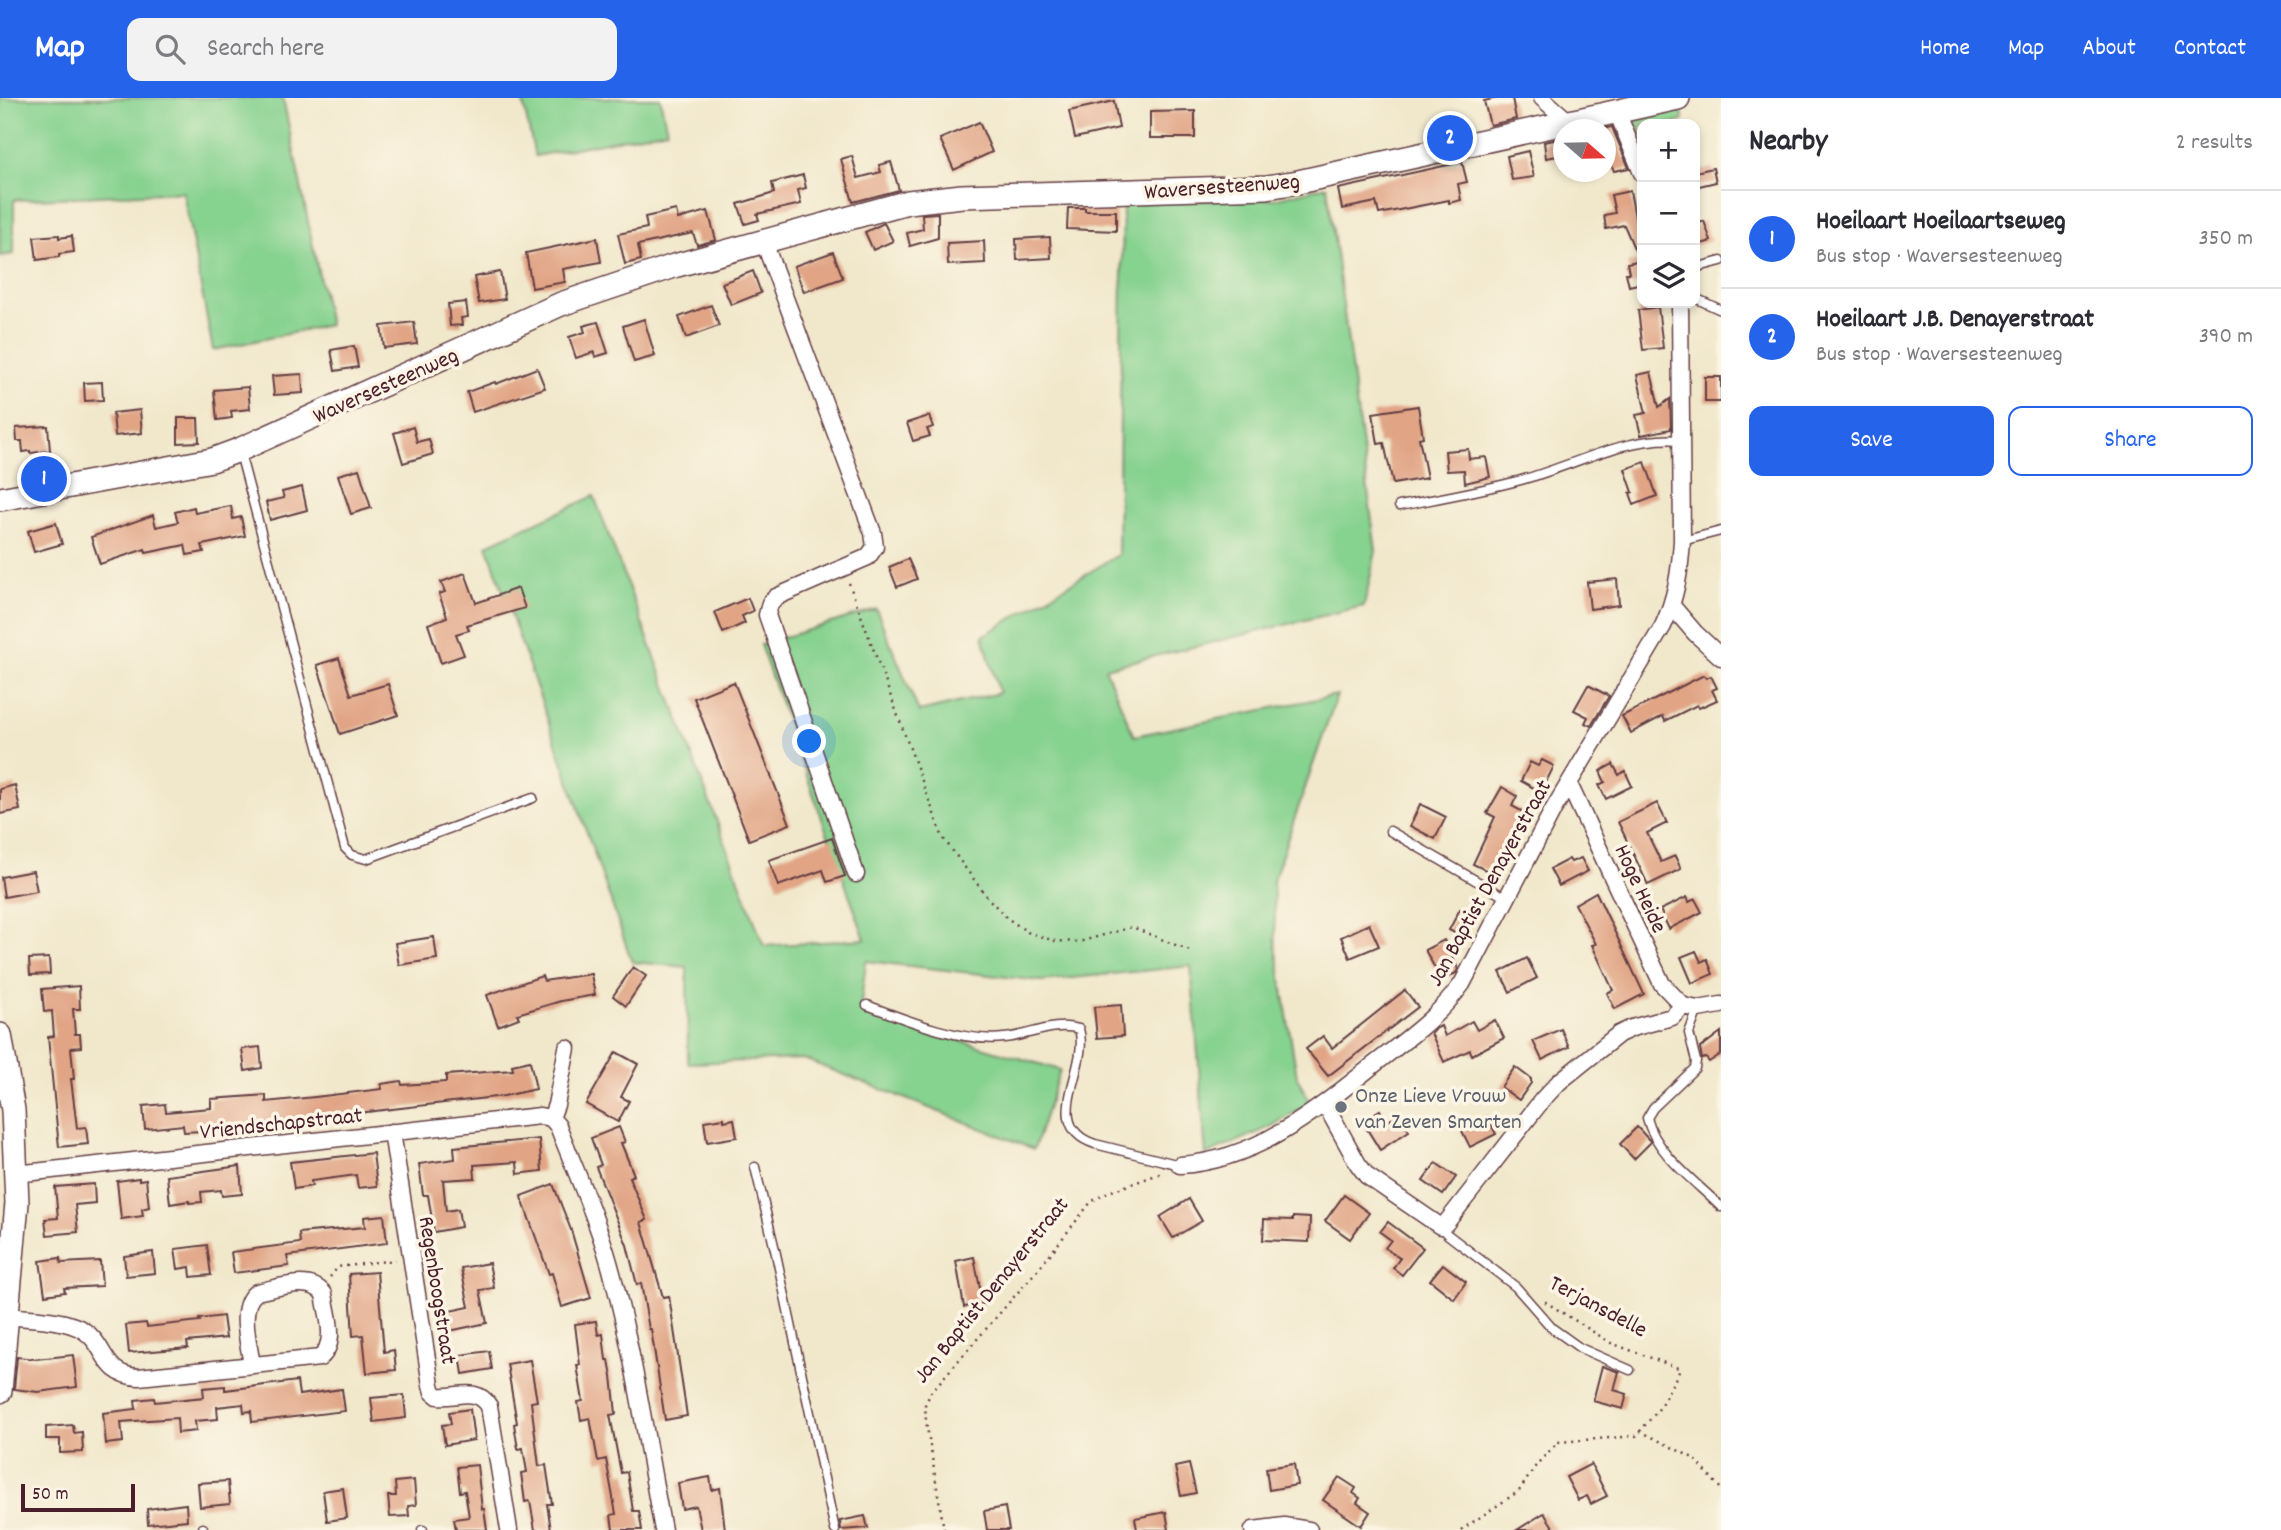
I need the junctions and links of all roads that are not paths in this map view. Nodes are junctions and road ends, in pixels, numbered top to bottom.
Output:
1 (1542, 98) edge
2 (1669, 99) edge
3 (1616, 112) junction
4 (1566, 119) edge
5 (1583, 119) edge
6 (1553, 126) edge
7 (1637, 161) edge
8 (764, 242) junction
9 (1721, 261) edge
10 (1700, 267) edge
11 (1700, 300) edge
12 (1680, 308) edge
13 (1721, 310) edge
14 (1682, 440) junction
15 (239, 450) junction
16 (0, 499) edge
17 (1399, 506) dead end
18 (1721, 531) edge
19 (1682, 541) junction
20 (1672, 606) junction
21 (1721, 657) edge
22 (1569, 783) junction
23 (533, 798) dead end
24 (1390, 831) dead end
25 (856, 874) dead end
26 (1508, 899) junction
27 (867, 1005) dead end
28 (1721, 1005) edge
29 (1690, 1007) junction
30 (0, 1035) edge
31 (567, 1048) dead end
32 (1325, 1104) junction
33 (551, 1118) junction
34 (392, 1132) junction
35 (1180, 1165) joint
36 (755, 1167) dead end
37 (16, 1174) junction
38 (1721, 1207) edge
39 (1440, 1226) junction
40 (7, 1316) junction
41 (252, 1365) junction
42 (1630, 1370) dead end
43 (0, 1391) edge
44 (509, 1530) edge
45 (663, 1530) edge
46 (835, 1530) edge
47 (1253, 1530) edge
48 (1309, 1530) edge

1 - 4 street
2 - 3 street, Waversesteenweg
3 - 5 street, Waversesteenweg
3 - 7 street
6 - 8 street, Waversesteenweg
8 - 15 street, Waversesteenweg
8 - 25 street
9 - 10 lane
11 - 13 lane
12 - 14 street, Jan Baptist Denayerstraat
14 - 17 lane
14 - 19 street, Jan Baptist Denayerstraat
15 - 16 street, Waversesteenweg
15 - 23 lane
18 - 19 lane
19 - 20 street, Jan Baptist Denayerstraat
20 - 21 street
20 - 22 street, Jan Baptist Denayerstraat
22 - 26 street, Jan Baptist Denayerstraat
22 - 29 street, Hoge Heide
24 - 26 lane
26 - 32 street, Jan Baptist Denayerstraat
27 - 35 lane
28 - 29 street
29 - 38 lane
29 - 39 street
30 - 37 street
31 - 33 street
32 - 35 street, Jan Baptist Denayerstraat
32 - 39 street, Terjansdelle
33 - 34 street, Vriendschapstraat
33 - 45 street
34 - 37 street, Vriendschapstraat
34 - 44 street, Regenboogstraat
36 - 46 lane
37 - 40 street
39 - 42 lane, Terjansdelle
40 - 41 street
40 - 43 street
41 - 41 street
47 - 48 street

